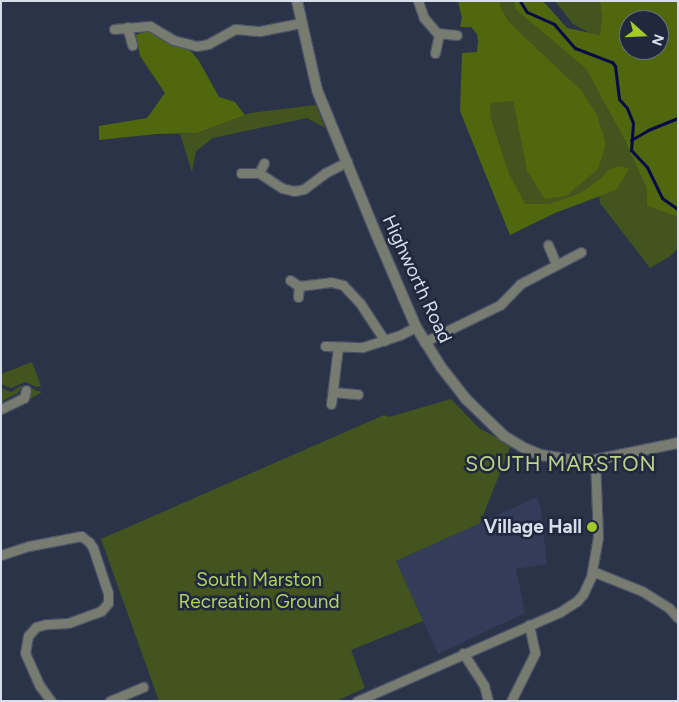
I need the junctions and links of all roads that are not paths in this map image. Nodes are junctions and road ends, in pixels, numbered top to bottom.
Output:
1 (297, 1) edge
2 (418, 1) edge
3 (300, 24) junction
4 (128, 27) junction
5 (114, 29) dead end
6 (440, 34) junction
7 (457, 35) dead end
8 (132, 45) dead end
9 (435, 53) dead end
10 (346, 162) junction
11 (264, 163) dead end
12 (240, 173) dead end
13 (259, 173) junction
14 (548, 245) dead end
15 (581, 252) dead end
16 (556, 264) junction
17 (290, 280) dead end
18 (299, 286) junction
19 (298, 297) dead end
20 (416, 327) junction
21 (385, 340) junction
22 (424, 342) junction
23 (325, 346) dead end
24 (338, 347) junction
25 (26, 390) dead end
26 (333, 392) junction
27 (358, 394) dead end
28 (331, 404) dead end
29 (1, 408) edge
30 (678, 443) edge
31 (596, 460) junction
32 (1, 555) edge
33 (592, 571) junction
34 (678, 618) edge
35 (529, 625) junction
36 (463, 653) junction
37 (144, 686) dead end
38 (51, 701) edge
39 (110, 701) edge
40 (357, 701) edge
41 (488, 701) edge
42 (511, 701) edge

1 - 3 street, Highworth Road
2 - 6 street
3 - 4 street
3 - 10 street, Highworth Road
4 - 5 street
4 - 8 street
6 - 7 street
6 - 9 street
10 - 13 street
10 - 20 street, Highworth Road
11 - 13 street
12 - 13 street
14 - 16 street
15 - 16 street
16 - 22 street
17 - 18 street
18 - 19 street
18 - 21 street
20 - 21 street
20 - 22 street, Highworth Road
21 - 24 street
22 - 31 street, Highworth Road
23 - 24 street
24 - 26 street
25 - 29 street
26 - 27 street
26 - 28 street
30 - 31 street, Highworth Road
31 - 33 street
32 - 38 street
33 - 34 street
33 - 35 street
35 - 36 street
35 - 42 street
36 - 40 street
36 - 41 street
37 - 39 street

